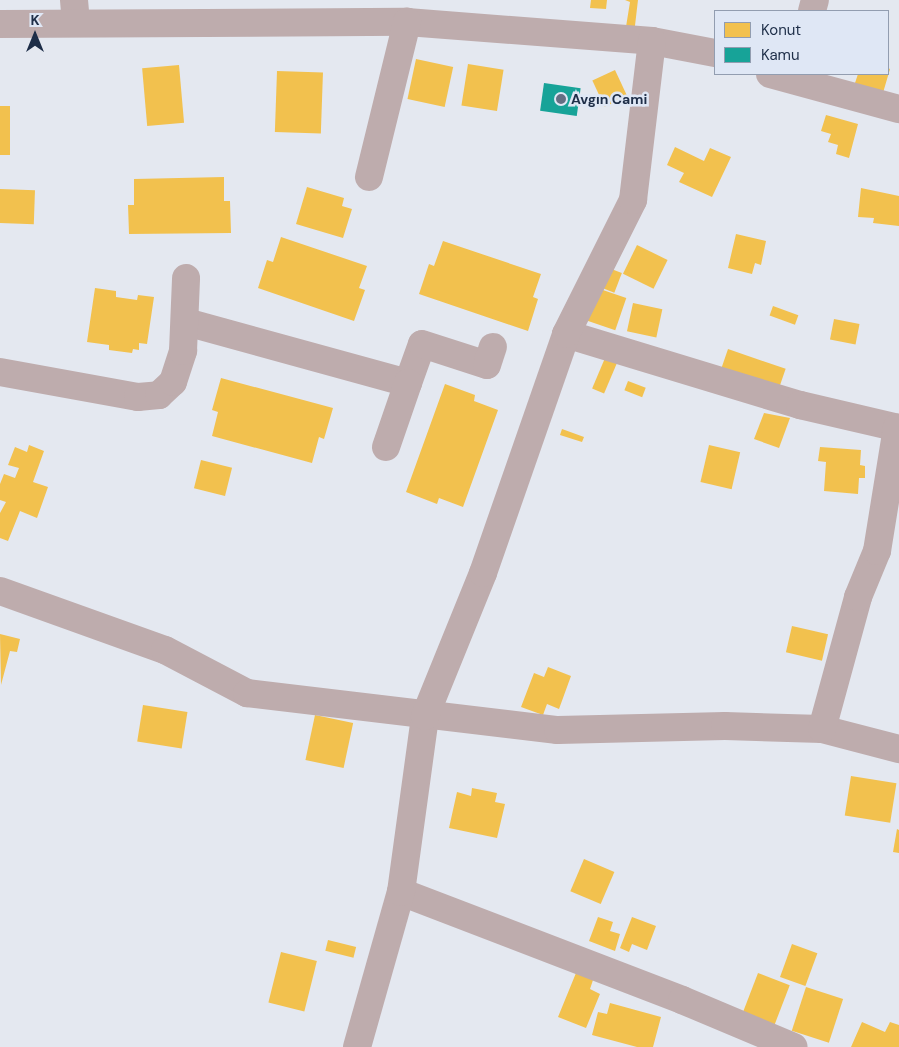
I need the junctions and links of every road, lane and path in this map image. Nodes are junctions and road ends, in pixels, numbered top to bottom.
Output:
1 (75, 12) edge
2 (407, 22) junction
3 (0, 24) edge
4 (652, 41) junction
5 (714, 53) edge
6 (787, 77) edge
7 (899, 110) edge
8 (369, 177) dead end
9 (186, 278) dead end
10 (186, 322) junction
11 (566, 334) junction
12 (493, 347) dead end
13 (0, 372) edge
14 (408, 383) junction
15 (898, 428) edge
16 (386, 447) dead end
17 (0, 591) edge
18 (425, 716) junction
19 (822, 729) junction
20 (899, 748) edge
21 (401, 892) junction
22 (358, 1047) edge
23 (794, 1047) edge

1 - 2 street
1 - 3 street
2 - 4 street
2 - 8 street
4 - 5 street
4 - 11 street
6 - 7 street
9 - 10 street
10 - 13 street
10 - 14 street
11 - 15 street
11 - 18 street
12 - 14 street
14 - 16 street
15 - 19 street
17 - 18 street
18 - 19 street
18 - 21 street
19 - 20 street
21 - 22 street
21 - 23 street

